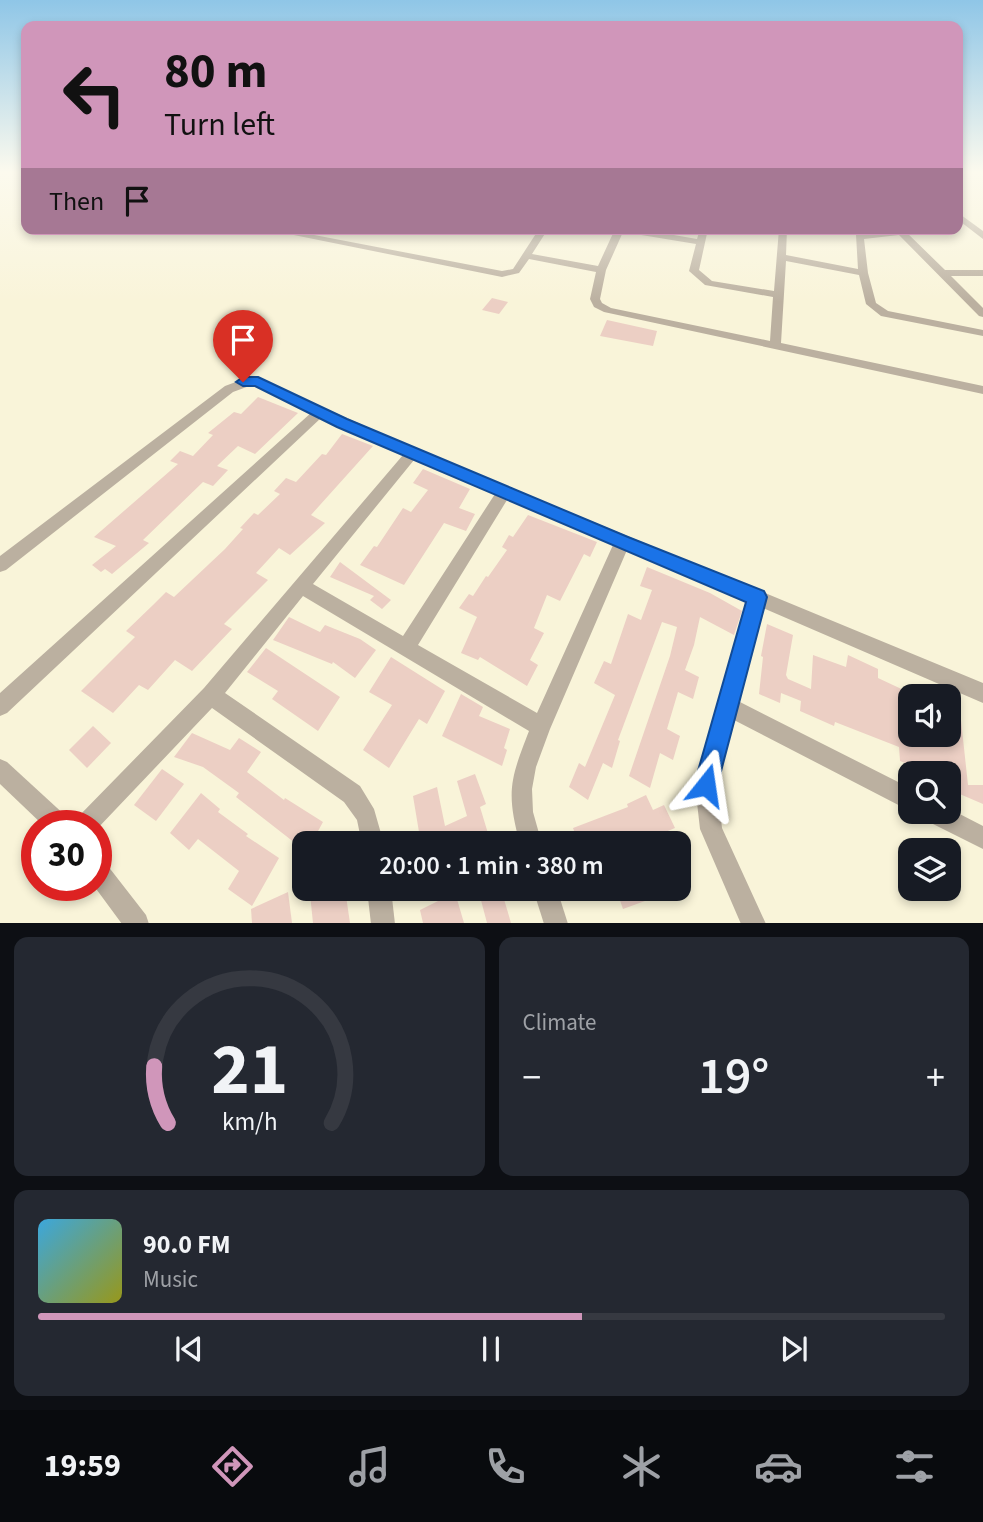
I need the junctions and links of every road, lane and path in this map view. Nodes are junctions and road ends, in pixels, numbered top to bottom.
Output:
1 (963, 219) edge
2 (299, 235) edge
3 (540, 235) edge
4 (617, 235) edge
5 (657, 235) edge
6 (703, 235) edge
7 (783, 235) edge
8 (870, 235) edge
9 (904, 235) edge
10 (983, 236) edge
11 (701, 242) junction
12 (527, 256) junction
13 (781, 257) junction
14 (601, 270) junction
15 (863, 273) junction
16 (942, 273) junction
17 (983, 273) edge
18 (779, 295) junction
19 (983, 314) edge
20 (983, 333) edge
21 (775, 345) junction
22 (983, 390) edge
23 (319, 413) junction
24 (412, 453) junction
25 (505, 491) junction
26 (622, 543) junction
27 (0, 565) edge
28 (301, 586) junction
29 (757, 597) junction
30 (406, 647) junction
31 (983, 693) edge
32 (211, 695) junction
33 (0, 706) edge
34 (727, 706) junction
35 (541, 727) junction
36 (0, 769) edge
37 (898, 794) edge
38 (43, 810) edge
39 (100, 810) edge
40 (956, 824) edge
41 (372, 831) edge
42 (527, 831) edge
43 (983, 838) edge
44 (112, 890) edge
45 (380, 901) edge
46 (549, 901) edge
47 (137, 923) edge
48 (383, 923) edge
49 (556, 923) edge
50 (754, 923) edge

1 - 10 street
2 - 12 street
3 - 12 street
4 - 14 street
5 - 11 street
6 - 11 street
7 - 13 street
8 - 15 street
9 - 16 street
11 - 18 street
12 - 14 street
13 - 15 street
13 - 18 street
14 - 21 street
15 - 20 street
16 - 17 street
16 - 19 street
18 - 21 street
21 - 22 street
23 - 24 street
23 - 27 street
23 - 33 street
24 - 25 street
24 - 28 street
25 - 26 street
25 - 30 street
26 - 29 street
26 - 35 street
28 - 30 street
28 - 32 street
29 - 31 street
29 - 34 street
30 - 35 street
32 - 39 street
32 - 41 street
34 - 37 street
34 - 50 street
35 - 42 street
36 - 38 street
40 - 43 street
44 - 47 street
45 - 48 street
46 - 49 street

